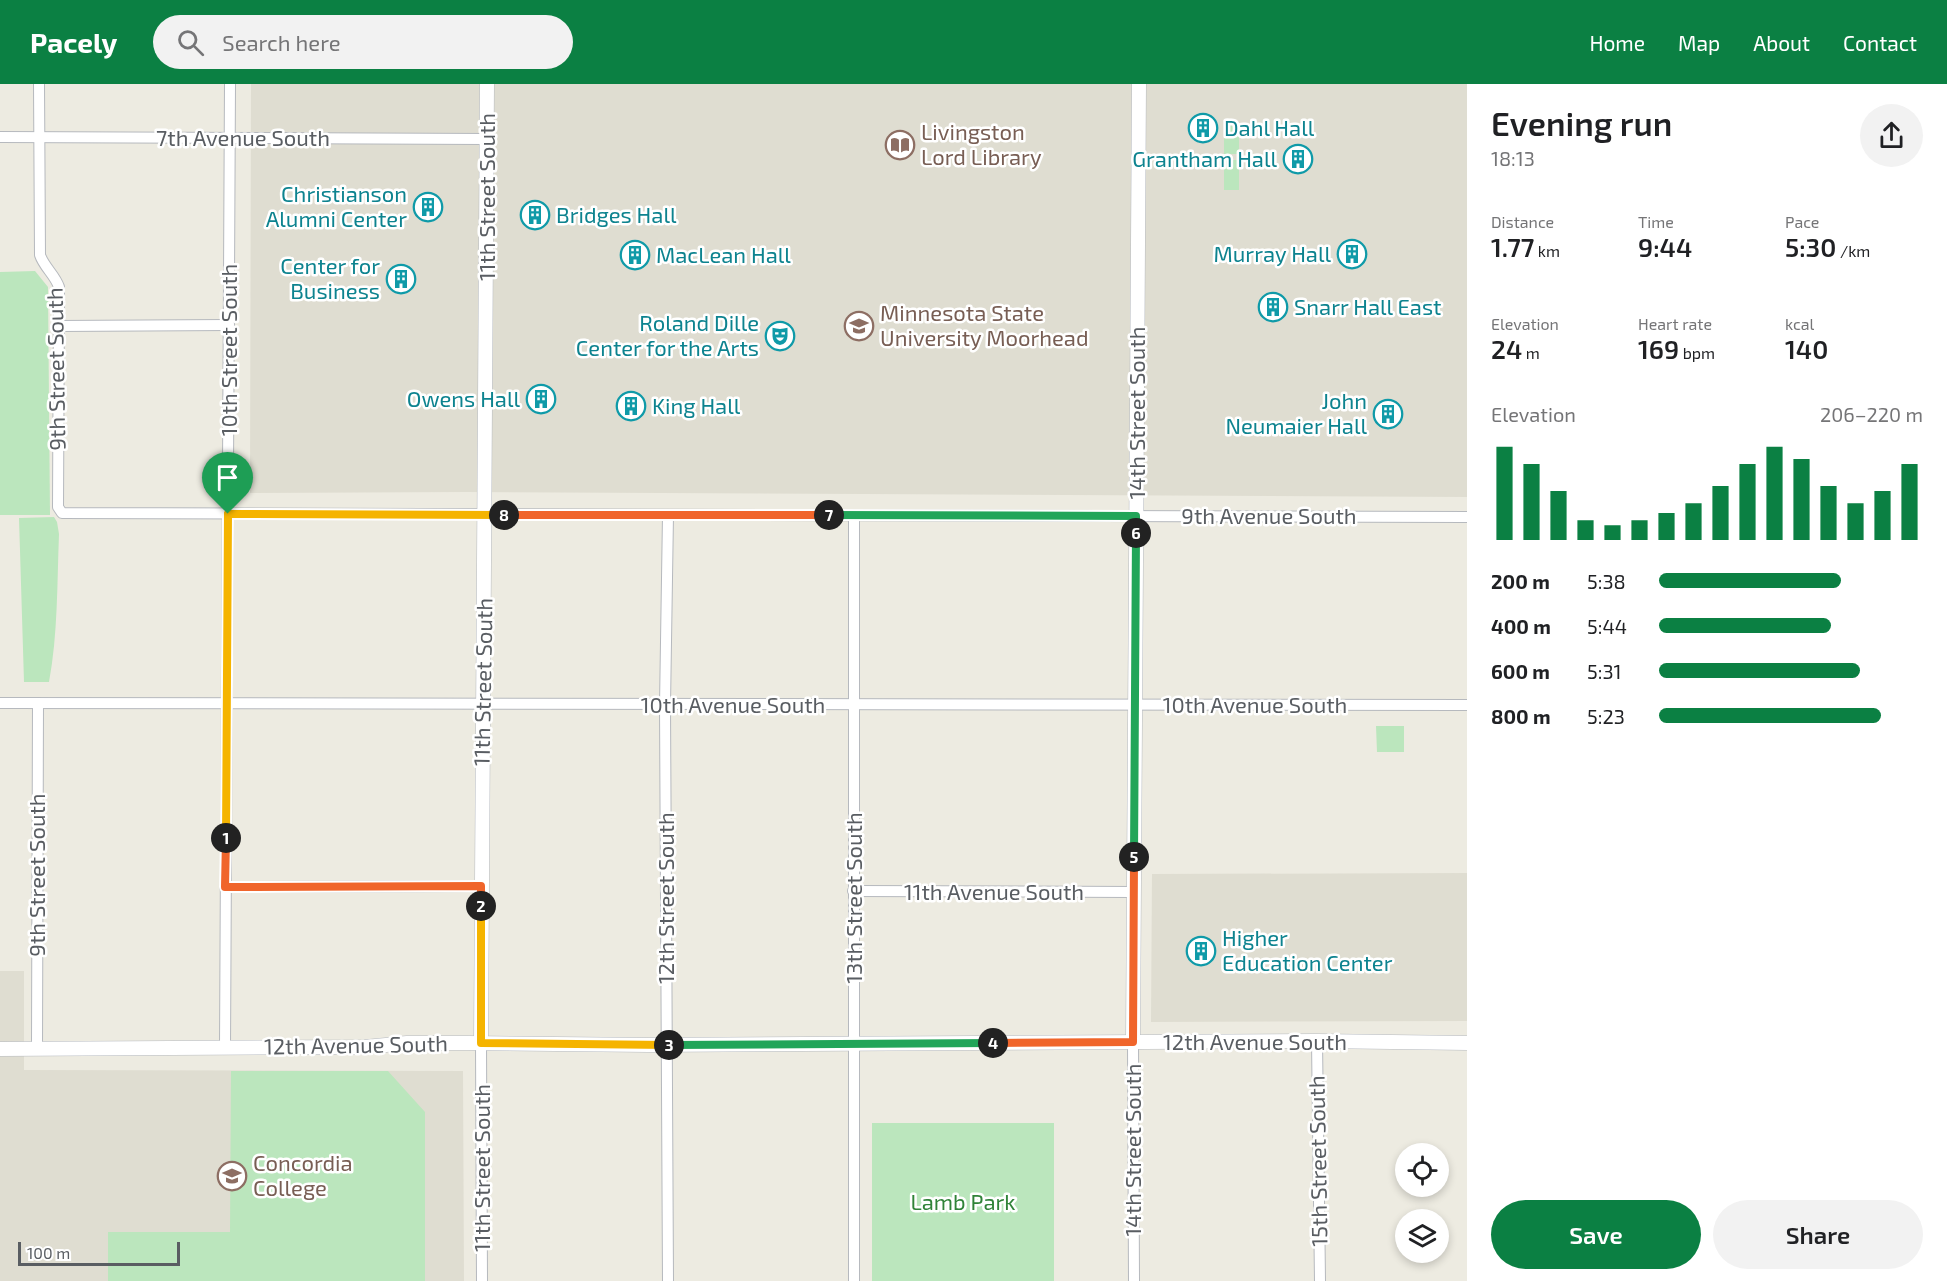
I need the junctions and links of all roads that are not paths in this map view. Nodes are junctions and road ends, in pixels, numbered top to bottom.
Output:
1 (39, 84) edge
2 (230, 84) edge
3 (487, 84) edge
4 (1139, 84) edge
5 (0, 137) edge
6 (38, 137) junction
7 (230, 138) junction
8 (487, 139) junction
9 (229, 325) junction
10 (58, 326) junction
11 (62, 513) joint
12 (228, 514) junction
13 (485, 514) junction
14 (668, 515) junction
15 (854, 515) junction
16 (1136, 516) junction
17 (1467, 517) edge
18 (0, 703) edge
19 (38, 703) junction
20 (226, 704) junction
21 (483, 704) junction
22 (665, 705) junction
23 (1134, 705) junction
24 (1467, 705) edge
25 (854, 706) junction
26 (481, 886) junction
27 (225, 887) junction
28 (854, 891) junction
29 (1134, 892) junction
30 (1317, 1041) junction
31 (1133, 1042) junction
32 (481, 1043) junction
33 (1467, 1043) edge
34 (854, 1044) junction
35 (667, 1045) junction
36 (37, 1048) junction
37 (225, 1048) junction
38 (0, 1049) edge
39 (482, 1281) edge
40 (668, 1281) edge
41 (854, 1281) edge
42 (1134, 1281) edge
43 (1320, 1281) edge

1 - 6 street, 9th Street South
2 - 7 street, 10th Street South
3 - 8 street, 11th Street South
4 - 16 street, 14th Street South
5 - 6 street, 7th Avenue South
6 - 7 street, 7th Avenue South
6 - 10 street, 9th Street South
7 - 8 street, 7th Avenue South
7 - 9 street, 10th Street South
8 - 13 street, 11th Street South
9 - 10 street
9 - 12 street, 10th Street South
10 - 11 street, 9th Street South
11 - 12 street, 9th Avenue South
12 - 13 street, 9th Avenue South
12 - 20 street, 10th Street South
13 - 14 street, 9th Avenue South
13 - 21 street, 11th Street South
14 - 15 street, 9th Avenue South
14 - 22 street, 12th Street South
15 - 16 street, 9th Avenue South
15 - 25 street, 13th Street South
16 - 17 street, 9th Avenue South
16 - 23 street, 14th Street South
18 - 19 street, 10th Avenue South
19 - 20 street, 10th Avenue South
19 - 36 street, 9th Street South
20 - 21 street, 10th Avenue South
20 - 27 street, 10th Street South
21 - 22 street, 10th Avenue South
21 - 26 street, 11th Street South
22 - 25 street, 10th Avenue South
22 - 35 street, 12th Street South
23 - 24 street, 10th Avenue South
23 - 25 street, 10th Avenue South
23 - 29 street, 14th Street South
25 - 28 street, 13th Street South
26 - 27 street
26 - 32 street, 11th Street South
27 - 37 street, 10th Street South
28 - 29 street, 11th Avenue South
28 - 34 street, 13th Street South
29 - 31 street, 14th Street South
30 - 31 street, 12th Avenue South
30 - 33 street, 12th Avenue South
30 - 43 street, 15th Street South
31 - 34 street, 12th Avenue South
31 - 42 street, 14th Street South
32 - 35 street, 12th Avenue South
32 - 37 street, 12th Avenue South
32 - 39 street, 11th Street South
34 - 35 street, 12th Avenue South
34 - 41 street, 13th Street South
35 - 40 street, 12th Street South
36 - 37 street, 12th Avenue South
36 - 38 street, 12th Avenue South

